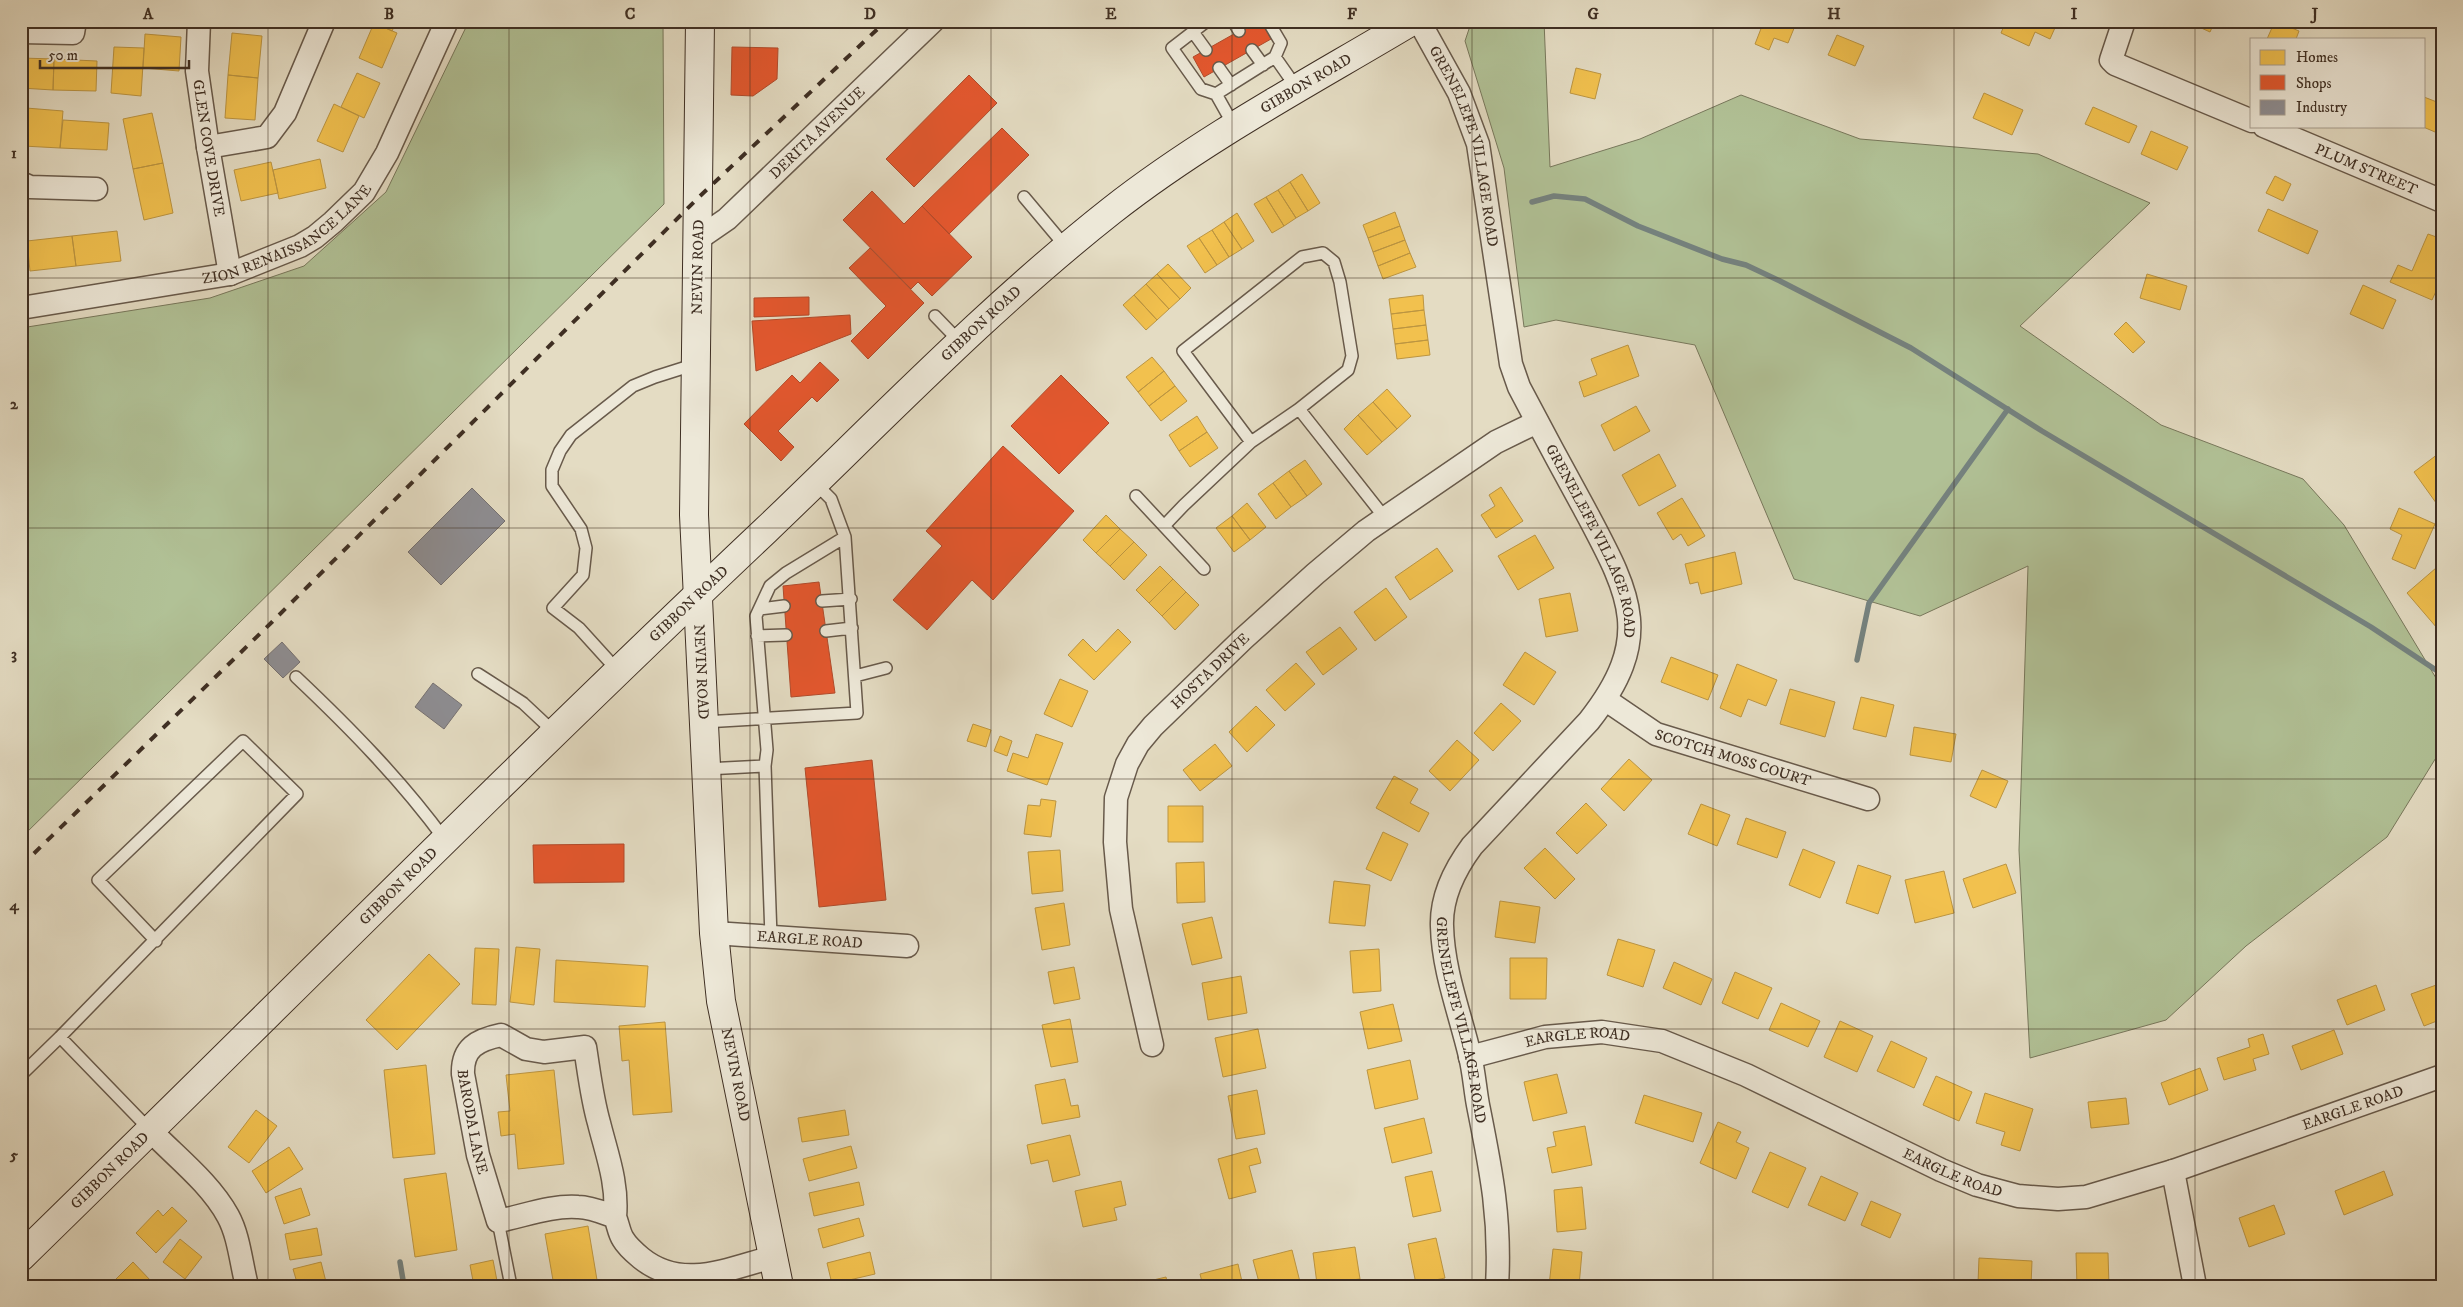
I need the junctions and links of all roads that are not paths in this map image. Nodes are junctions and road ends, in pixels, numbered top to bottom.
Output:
1 (76, 21) edge
2 (199, 21) edge
3 (324, 21) edge
4 (447, 21) edge
5 (700, 21) edge
6 (933, 21) edge
7 (1207, 21) edge
8 (1233, 21) edge
9 (1268, 21) edge
10 (1412, 21) edge
11 (1419, 21) edge
12 (2124, 21) edge
13 (1239, 31) dead end
14 (21, 32) edge
15 (1193, 32) junction
16 (1206, 50) dead end
17 (1252, 50) dead end
18 (1275, 57) junction
19 (1263, 65) junction
20 (1219, 68) dead end
21 (1231, 85) junction
22 (1296, 88) junction
23 (1216, 94) junction
24 (2250, 120) edge
25 (1234, 126) junction
26 (2269, 128) edge
27 (208, 147) junction
28 (21, 183) edge
29 (96, 189) dead end
30 (1024, 197) dead end
31 (2442, 201) edge
32 (698, 239) junction
33 (1066, 248) junction
34 (230, 274) junction
35 (21, 308) edge
36 (935, 316) dead end
37 (961, 343) junction
38 (696, 364) junction
39 (1299, 409) junction
40 (1537, 422) junction
41 (1251, 442) junction
42 (815, 483) junction
43 (1136, 496) dead end
44 (1385, 518) junction
45 (1164, 526) junction
46 (845, 537) junction
47 (1204, 569) dead end
48 (697, 595) junction
49 (851, 599) junction
50 (822, 601) dead end
51 (784, 606) dead end
52 (760, 609) junction
53 (852, 628) junction
54 (826, 631) dead end
55 (786, 634) dead end
56 (757, 636) junction
57 (886, 668) dead end
58 (618, 671) junction
59 (478, 674) dead end
60 (855, 676) junction
61 (296, 677) dead end
62 (1606, 700) junction
63 (765, 719) junction
64 (704, 722) junction
65 (556, 733) junction
66 (765, 766) junction
67 (706, 769) junction
68 (1868, 799) dead end
69 (446, 841) junction
70 (714, 933) junction
71 (771, 936) junction
72 (156, 941) junction
73 (907, 946) dead end
74 (60, 1037) junction
75 (1152, 1045) dead end
76 (1470, 1057) junction
77 (21, 1075) edge
78 (2442, 1076) edge
79 (151, 1130) junction
80 (2173, 1171) junction
81 (616, 1217) junction
82 (498, 1221) junction
83 (21, 1257) edge
84 (773, 1257) junction
85 (246, 1286) edge
86 (511, 1286) edge
87 (779, 1286) edge
88 (1497, 1286) edge
89 (2195, 1286) edge

1 - 14 street
2 - 27 street, GLEN COVE DRIVE
3 - 27 street
4 - 34 street, ZION RENAISSANCE LANE
5 - 32 main road, NEVIN ROAD
6 - 32 street, DERITA AVENUE
7 - 15 lane
8 - 13 lane
9 - 18 lane
10 - 22 main road, GIBBON ROAD
11 - 40 street, GRENELEFE VILLAGE ROAD
12 - 24 street
15 - 16 lane
15 - 23 lane
17 - 19 lane
18 - 19 lane
18 - 22 lane
19 - 21 lane
20 - 21 lane
21 - 23 lane
22 - 25 main road, GIBBON ROAD
23 - 25 lane
25 - 33 main road, GIBBON ROAD
26 - 31 street, PLUM STREET
27 - 34 street, GLEN COVE DRIVE
28 - 29 street
30 - 33 lane
32 - 38 main road, NEVIN ROAD
33 - 37 main road, GIBBON ROAD
34 - 35 street, ZION RENAISSANCE LANE
36 - 37 lane
37 - 42 main road, GIBBON ROAD
38 - 48 main road, NEVIN ROAD
38 - 58 lane
39 - 41 lane
39 - 41 lane
39 - 44 lane
40 - 44 street, HOSTA DRIVE
40 - 62 street, GRENELEFE VILLAGE ROAD
41 - 45 lane
42 - 46 lane
42 - 48 main road, GIBBON ROAD
43 - 45 lane
44 - 75 street, HOSTA DRIVE
45 - 47 lane
46 - 49 lane
46 - 52 lane
48 - 58 main road, GIBBON ROAD
48 - 64 main road, NEVIN ROAD
49 - 50 lane
49 - 53 lane
51 - 52 lane
52 - 56 lane
53 - 54 lane
53 - 60 lane
55 - 56 lane
56 - 63 lane
57 - 60 lane
58 - 65 main road, GIBBON ROAD
59 - 65 lane
60 - 63 lane
61 - 69 lane
62 - 68 street, SCOTCH MOSS COURT
62 - 76 street, GRENELEFE VILLAGE ROAD
63 - 64 lane
63 - 66 lane
64 - 67 main road, NEVIN ROAD
65 - 69 main road, GIBBON ROAD
66 - 67 lane
66 - 71 lane
67 - 70 main road, NEVIN ROAD
69 - 79 main road, GIBBON ROAD
70 - 71 street, EARGLE ROAD
70 - 84 main road, NEVIN ROAD
71 - 73 street, EARGLE ROAD
72 - 72 lane
72 - 74 lane
74 - 77 lane
74 - 79 lane
76 - 80 street, EARGLE ROAD
76 - 88 street, GRENELEFE VILLAGE ROAD
78 - 80 street, EARGLE ROAD
79 - 83 main road, GIBBON ROAD
79 - 85 street
80 - 89 street
81 - 82 street
81 - 82 street, BARODA LANE
81 - 84 street, BARODA LANE
82 - 86 lane
84 - 87 main road, NEVIN ROAD

